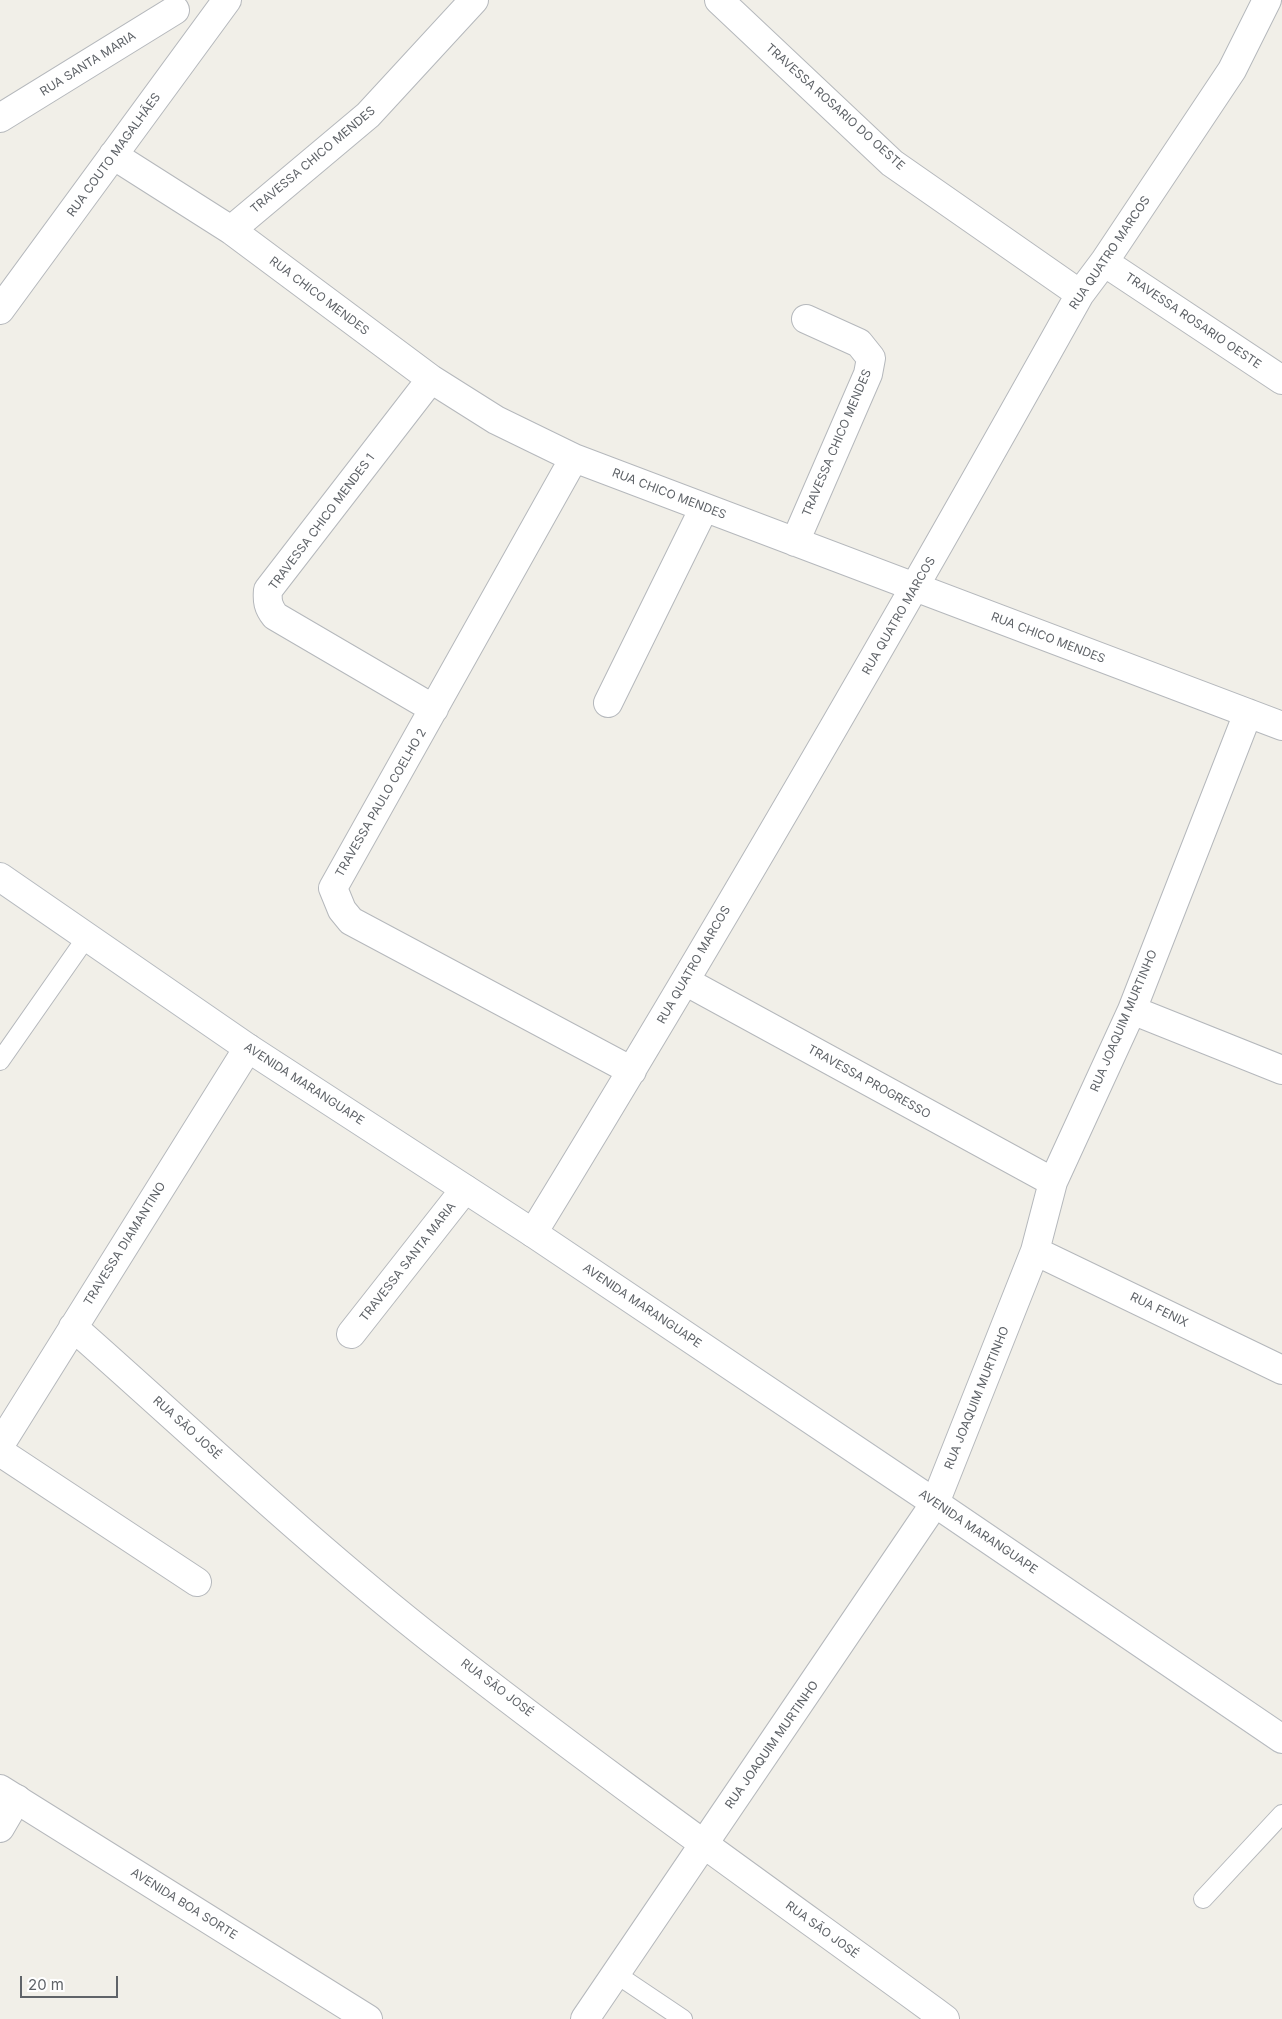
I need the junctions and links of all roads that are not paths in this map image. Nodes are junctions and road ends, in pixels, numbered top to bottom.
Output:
1 (227, 0) edge
2 (474, 0) edge
3 (719, 0) edge
4 (1267, 0) edge
5 (170, 5) edge
6 (203, 34) junction
7 (0, 118) edge
8 (113, 155) junction
9 (231, 230) junction
10 (1104, 262) junction
11 (1080, 294) junction
12 (0, 310) edge
13 (806, 319) dead end
14 (431, 380) junction
15 (1282, 380) edge
16 (574, 458) junction
17 (704, 508) junction
18 (795, 542) junction
19 (916, 588) junction
20 (608, 703) dead end
21 (434, 709) junction
22 (1248, 713) junction
23 (1282, 726) edge
24 (0, 878) edge
25 (86, 938) junction
26 (684, 981) junction
27 (1132, 1010) junction
28 (248, 1048) junction
29 (0, 1061) edge
30 (1282, 1070) edge
31 (632, 1071) junction
32 (1053, 1182) junction
33 (465, 1189) junction
34 (533, 1233) junction
35 (1035, 1251) junction
36 (73, 1327) junction
37 (351, 1334) dead end
38 (1282, 1370) edge
39 (1, 1443) edge
40 (935, 1503) junction
41 (197, 1582) dead end
42 (1282, 1739) edge
43 (9, 1794) edge
44 (1282, 1814) edge
45 (0, 1828) edge
46 (702, 1843) junction
47 (1203, 1899) dead end
48 (616, 1974) junction
49 (368, 2019) edge
50 (585, 2019) edge
51 (683, 2019) edge
52 (945, 2019) edge

1 - 6 street, RUA COUTO MAGALHÃES
2 - 9 street, TRAVESSA CHICO MENDES
3 - 11 street, TRAVESSA ROSARIO DO OESTE
4 - 10 street, RUA QUATRO MARCOS
5 - 6 street
5 - 7 street, RUA SANTA MARIA
6 - 8 street, RUA COUTO MAGALHÃES
8 - 9 street, RUA CHICO MENDES
8 - 12 street, RUA COUTO MAGALHÃES
9 - 14 street, RUA CHICO MENDES
10 - 11 street, RUA QUATRO MARCOS
10 - 15 street, TRAVESSA ROSARIO OESTE
11 - 19 street, RUA QUATRO MARCOS
13 - 18 street, TRAVESSA CHICO MENDES
14 - 16 street, RUA CHICO MENDES
14 - 21 street, TRAVESSA CHICO MENDES 1
16 - 17 street, RUA CHICO MENDES
16 - 21 street, TRAVESSA PAULO COELHO 2
17 - 18 street, RUA CHICO MENDES
17 - 20 street
18 - 19 street, RUA CHICO MENDES
19 - 22 street, RUA CHICO MENDES
19 - 26 street, RUA QUATRO MARCOS
21 - 31 street, TRAVESSA PAULO COELHO 2
22 - 23 street, RUA CHICO MENDES
22 - 27 street, RUA JOAQUIM MURTINHO
24 - 25 street, AVENIDA MARANGUAPE
25 - 28 street, AVENIDA MARANGUAPE
25 - 29 lane
26 - 31 street, RUA QUATRO MARCOS
26 - 32 street, TRAVESSA PROGRESSO
27 - 30 street
27 - 32 street, RUA JOAQUIM MURTINHO
28 - 33 street, AVENIDA MARANGUAPE
28 - 36 street, TRAVESSA DIAMANTINO
31 - 34 street, RUA QUATRO MARCOS
32 - 35 street, RUA JOAQUIM MURTINHO
33 - 34 street, AVENIDA MARANGUAPE
33 - 37 street, TRAVESSA SANTA MARIA
34 - 40 street, AVENIDA MARANGUAPE
35 - 38 street, RUA FENIX
35 - 40 street, RUA JOAQUIM MURTINHO
36 - 39 street, TRAVESSA DIAMANTINO
36 - 46 street, RUA SÃO JOSÉ
39 - 41 street
40 - 42 street, AVENIDA MARANGUAPE
40 - 46 street, RUA JOAQUIM MURTINHO
43 - 45 street
43 - 49 street, AVENIDA BOA SORTE
44 - 47 lane
46 - 48 street, RUA JOAQUIM MURTINHO
46 - 52 street, RUA SÃO JOSÉ
48 - 50 street, RUA JOAQUIM MURTINHO
48 - 51 lane

